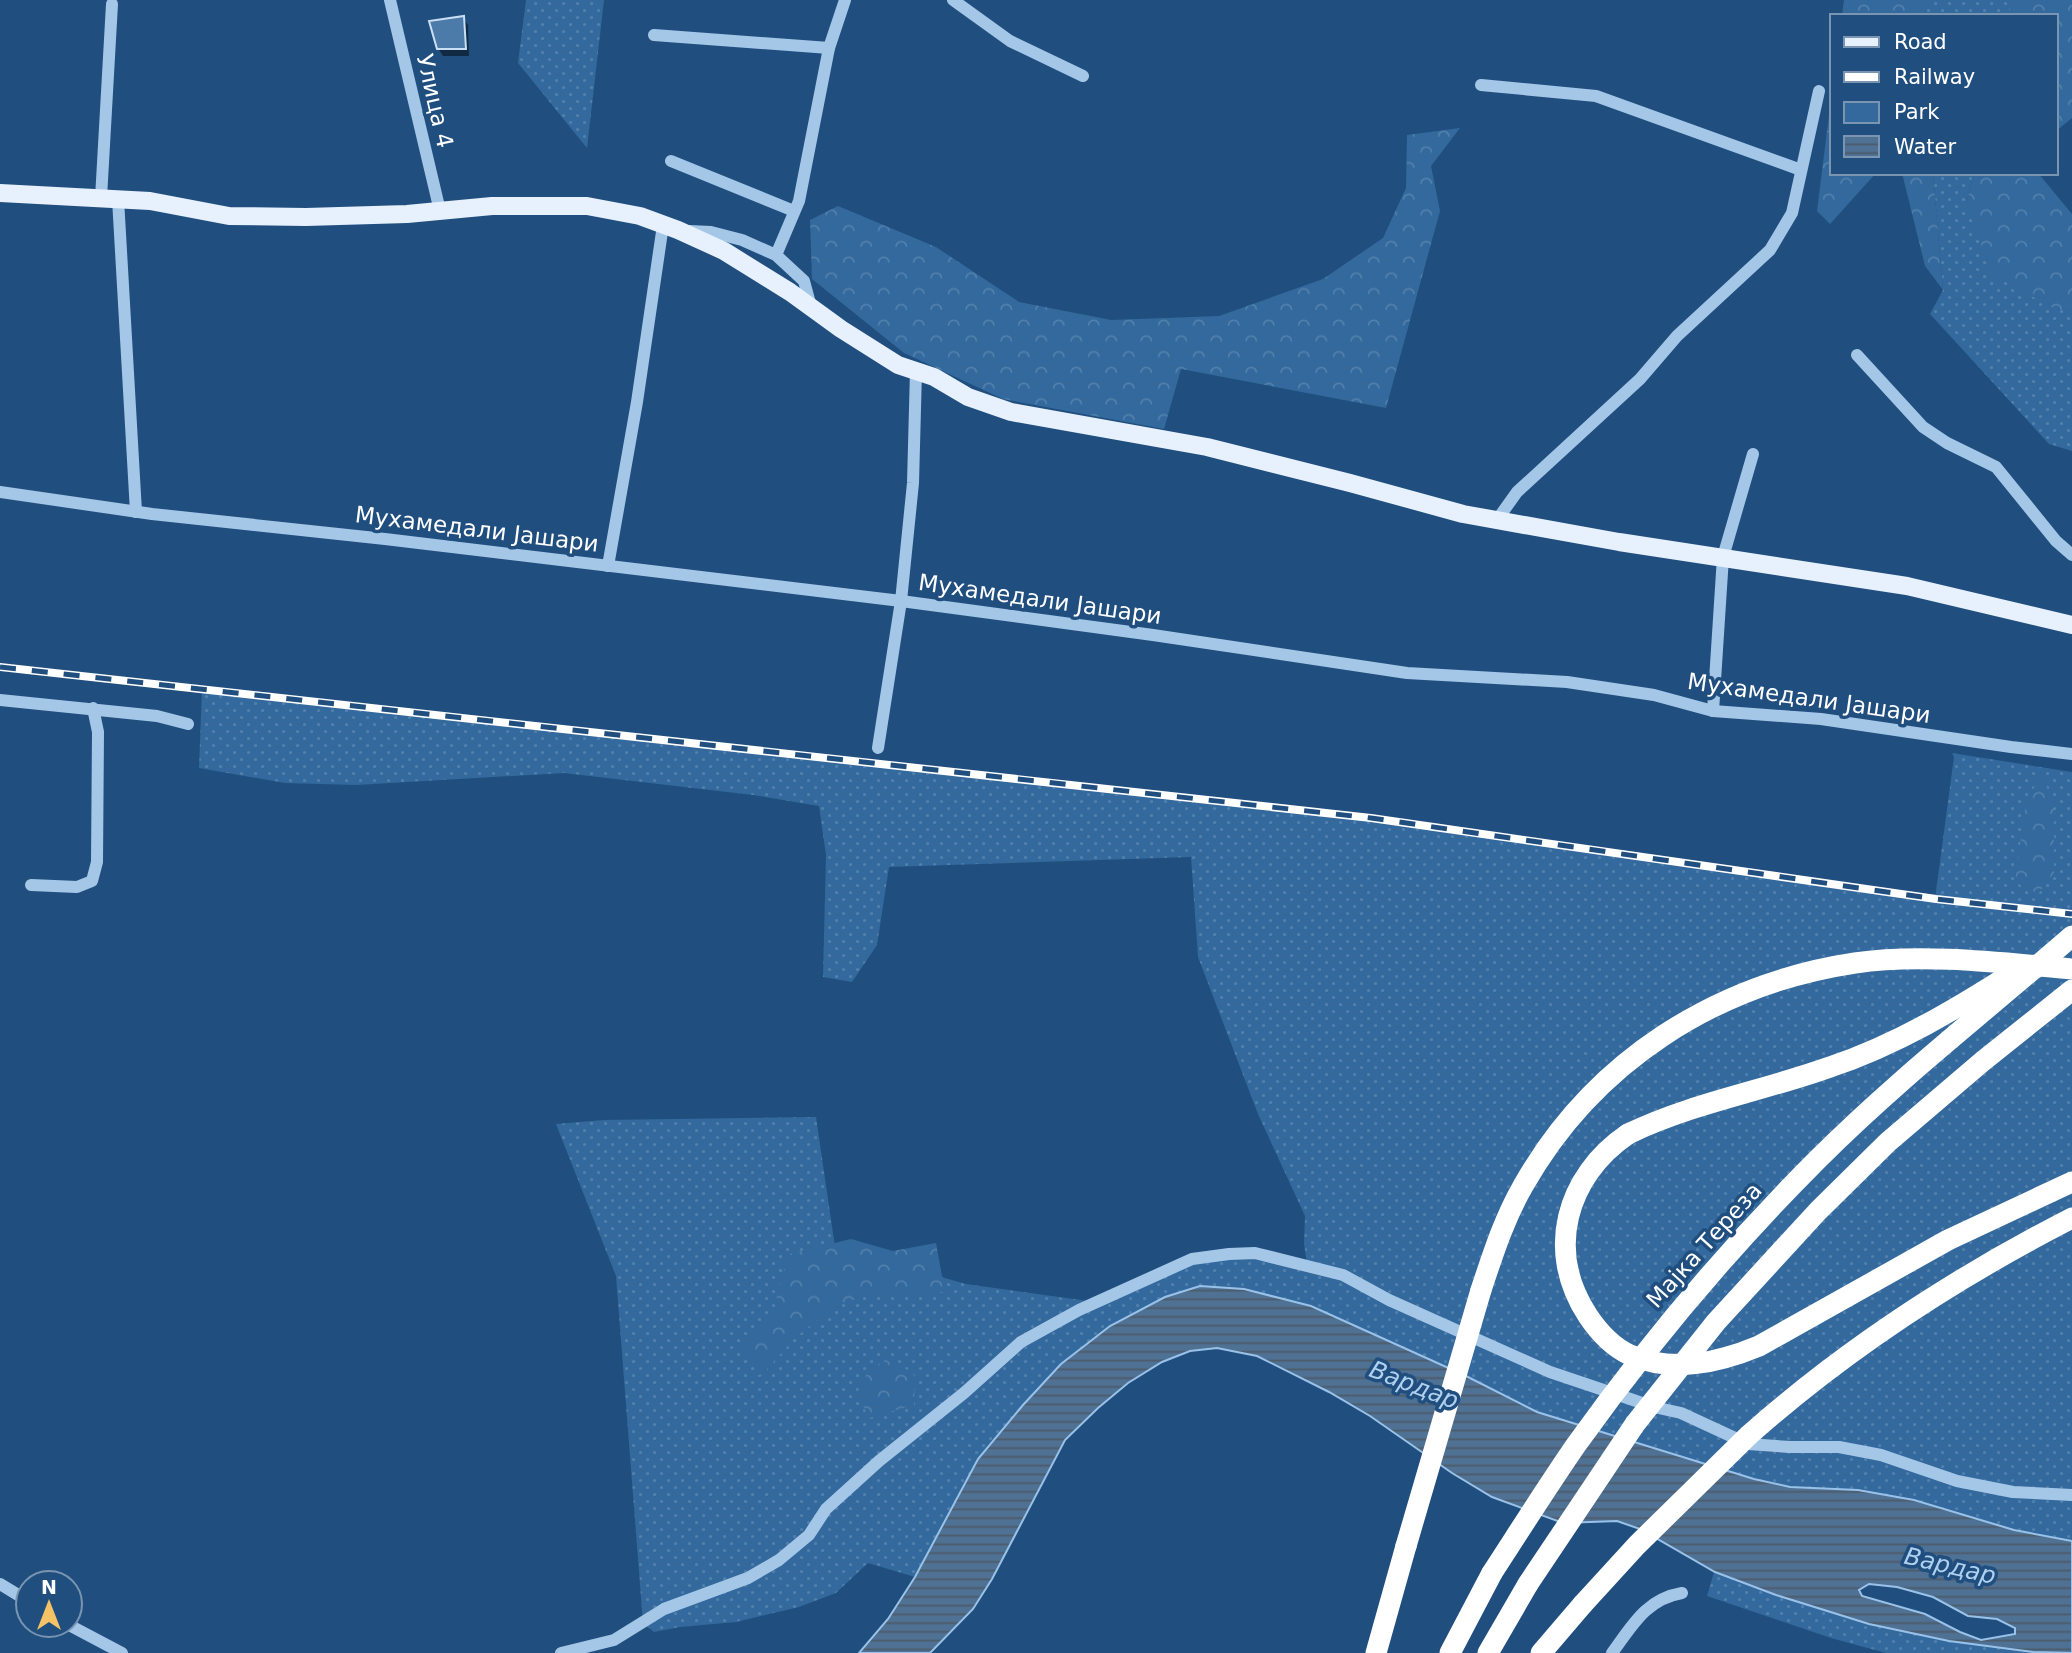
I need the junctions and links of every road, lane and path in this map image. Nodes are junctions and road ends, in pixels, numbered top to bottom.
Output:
1 (390, 0) edge
2 (845, 0) edge
3 (953, 0) edge
4 (111, 4) dead end
5 (654, 35) dead end
6 (830, 48) junction
7 (1083, 76) dead end
8 (1481, 85) dead end
9 (1819, 91) dead end
10 (671, 162) dead end
11 (1801, 170) junction
12 (0, 193) edge
13 (110, 199) junction
14 (440, 211) junction
15 (794, 211) junction
16 (670, 228) junction
17 (776, 255) junction
18 (811, 307) junction
19 (1857, 355) dead end
20 (916, 371) junction
21 (1753, 454) dead end
22 (0, 492) edge
23 (136, 512) junction
24 (1497, 520) junction
25 (2072, 555) edge
26 (1723, 556) junction
27 (608, 566) junction
28 (901, 601) junction
29 (2072, 625) edge
30 (0, 699) edge
31 (93, 708) junction
32 (1713, 711) junction
33 (188, 724) dead end
34 (878, 748) dead end
35 (2072, 754) edge
36 (31, 885) dead end
37 (2072, 935) edge
38 (2072, 969) edge
39 (2072, 990) edge
40 (2072, 1182) edge
41 (2072, 1218) edge
42 (2072, 1496) edge
43 (1682, 1594) dead end
44 (84, 1633) edge
45 (122, 1653) edge
46 (561, 1653) edge
47 (1376, 1653) edge
48 (1450, 1653) edge
49 (1488, 1653) edge
50 (1541, 1653) edge
51 (1612, 1653) edge

1 - 14 street, Улица 4
2 - 6 street
3 - 7 street
4 - 13 street
5 - 6 street
6 - 15 street
8 - 11 street
9 - 11 street
10 - 15 street
11 - 24 street
12 - 13 main road
13 - 14 main road
13 - 23 street
14 - 16 main road
15 - 17 street
16 - 17 street
16 - 18 main road
16 - 27 street
17 - 18 street
18 - 20 main road
19 - 25 street
20 - 24 main road
20 - 28 street
21 - 26 street
22 - 23 street, Мухамедали Јашари
23 - 27 street, Мухамедали Јашари
24 - 26 main road
26 - 29 main road
26 - 32 street
27 - 28 street, Мухамедали Јашари
28 - 32 street, Мухамедали Јашари
28 - 34 street
30 - 31 street
31 - 33 street
31 - 36 street
32 - 35 street, Мухамедали Јашари
37 - 40 highway, bridge
37 - 48 highway, Мајка Тереза, bridge
38 - 47 highway, bridge
39 - 49 highway, bridge
41 - 50 highway, bridge
42 - 46 street
43 - 51 street
44 - 45 street

